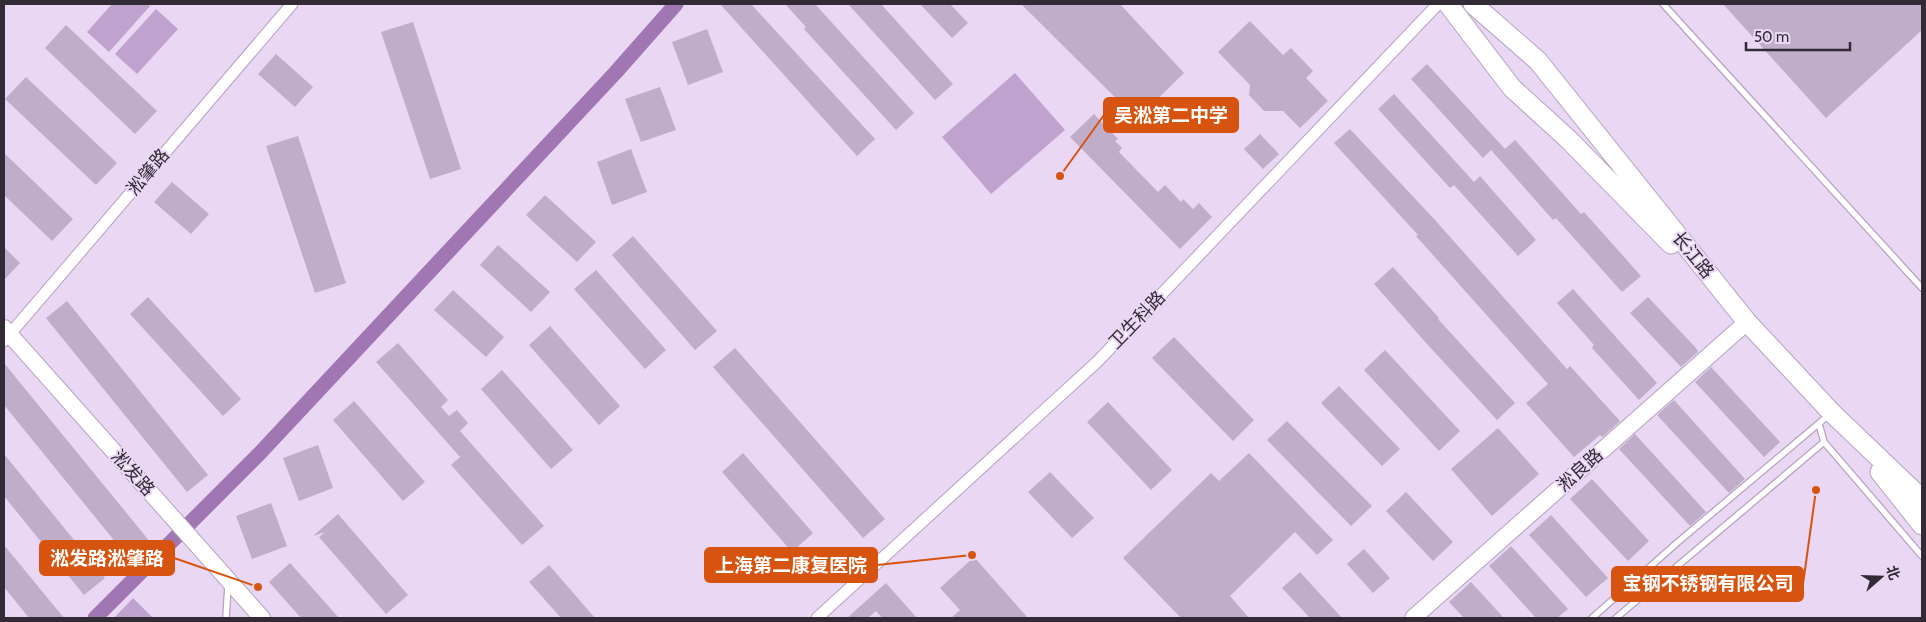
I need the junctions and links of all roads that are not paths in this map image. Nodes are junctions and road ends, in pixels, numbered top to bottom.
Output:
1 (292, 4) edge
2 (1438, 4) edge
3 (1448, 4) edge
4 (1473, 4) edge
5 (1663, 4) edge
6 (1922, 288) edge
7 (1746, 322) junction
8 (6, 334) edge
9 (1826, 418) junction
10 (1824, 442) junction
11 (1922, 499) edge
12 (1922, 525) edge
13 (1922, 556) edge
14 (228, 580) junction
15 (226, 618) edge
16 (262, 618) edge
17 (817, 618) edge
18 (1413, 618) edge
19 (1592, 618) edge
20 (1616, 618) edge

1 - 8 street, 淞肇路
2 - 17 street, 卫生科路
3 - 7 main road
4 - 7 main road, 长江路
5 - 6 lane
7 - 9 main road, 长江路
7 - 18 street, 淞良路
8 - 14 street, 淞发路
9 - 10 lane
9 - 11 main road, 长江路
9 - 12 main road
9 - 19 lane
10 - 13 lane
10 - 20 lane
14 - 15 lane
14 - 16 street, 淞发路

